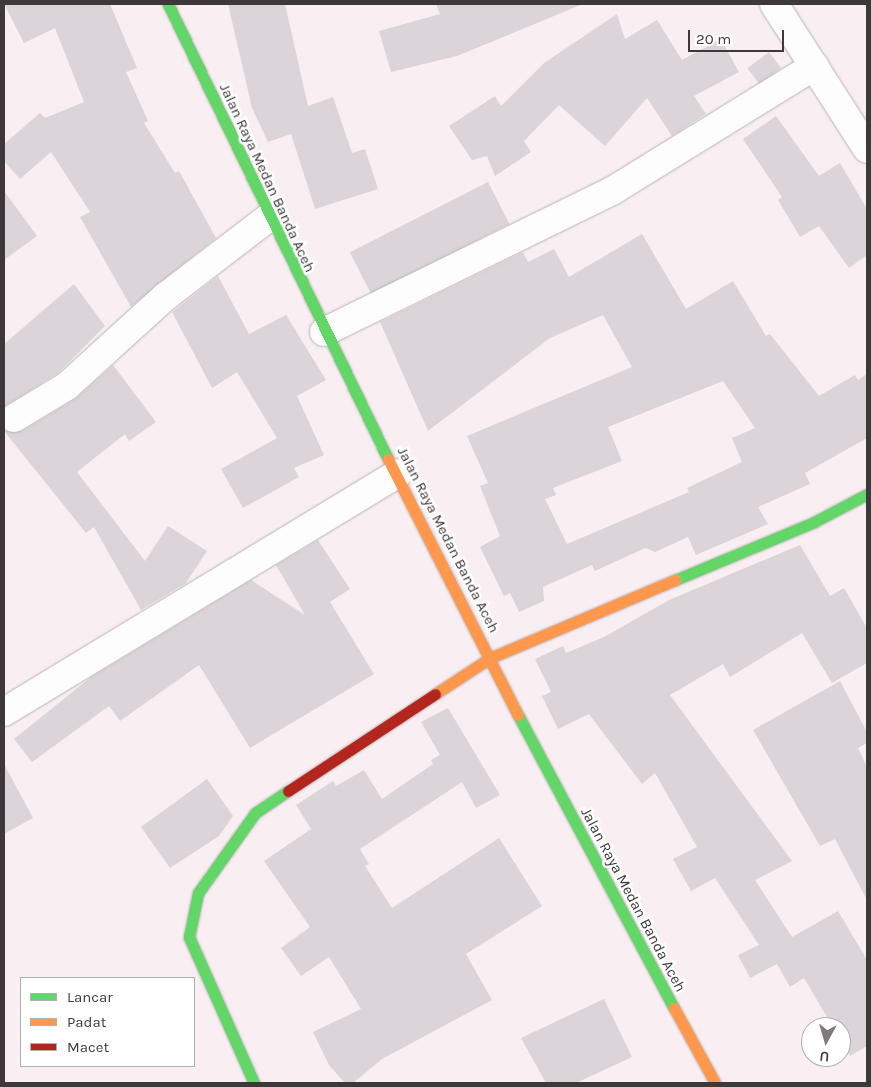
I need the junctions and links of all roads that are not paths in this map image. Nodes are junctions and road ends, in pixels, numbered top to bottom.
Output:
1 (168, 4) edge
2 (774, 4) edge
3 (814, 66) junction
4 (867, 149) edge
5 (268, 218) junction
6 (324, 332) junction
7 (14, 418) dead end
8 (398, 472) junction
9 (867, 494) edge
10 (490, 658) junction
11 (4, 712) edge
12 (254, 1083) edge
13 (715, 1083) edge

1 - 5 main road, Jalan Raya Medan Banda Aceh
2 - 3 street
3 - 4 street
3 - 6 street
5 - 6 main road, Jalan Raya Medan Banda Aceh
5 - 7 street
6 - 8 main road, Jalan Raya Medan Banda Aceh
8 - 10 main road, Jalan Raya Medan Banda Aceh
8 - 11 street
9 - 10 main road
10 - 12 main road
10 - 13 main road, Jalan Raya Medan Banda Aceh

